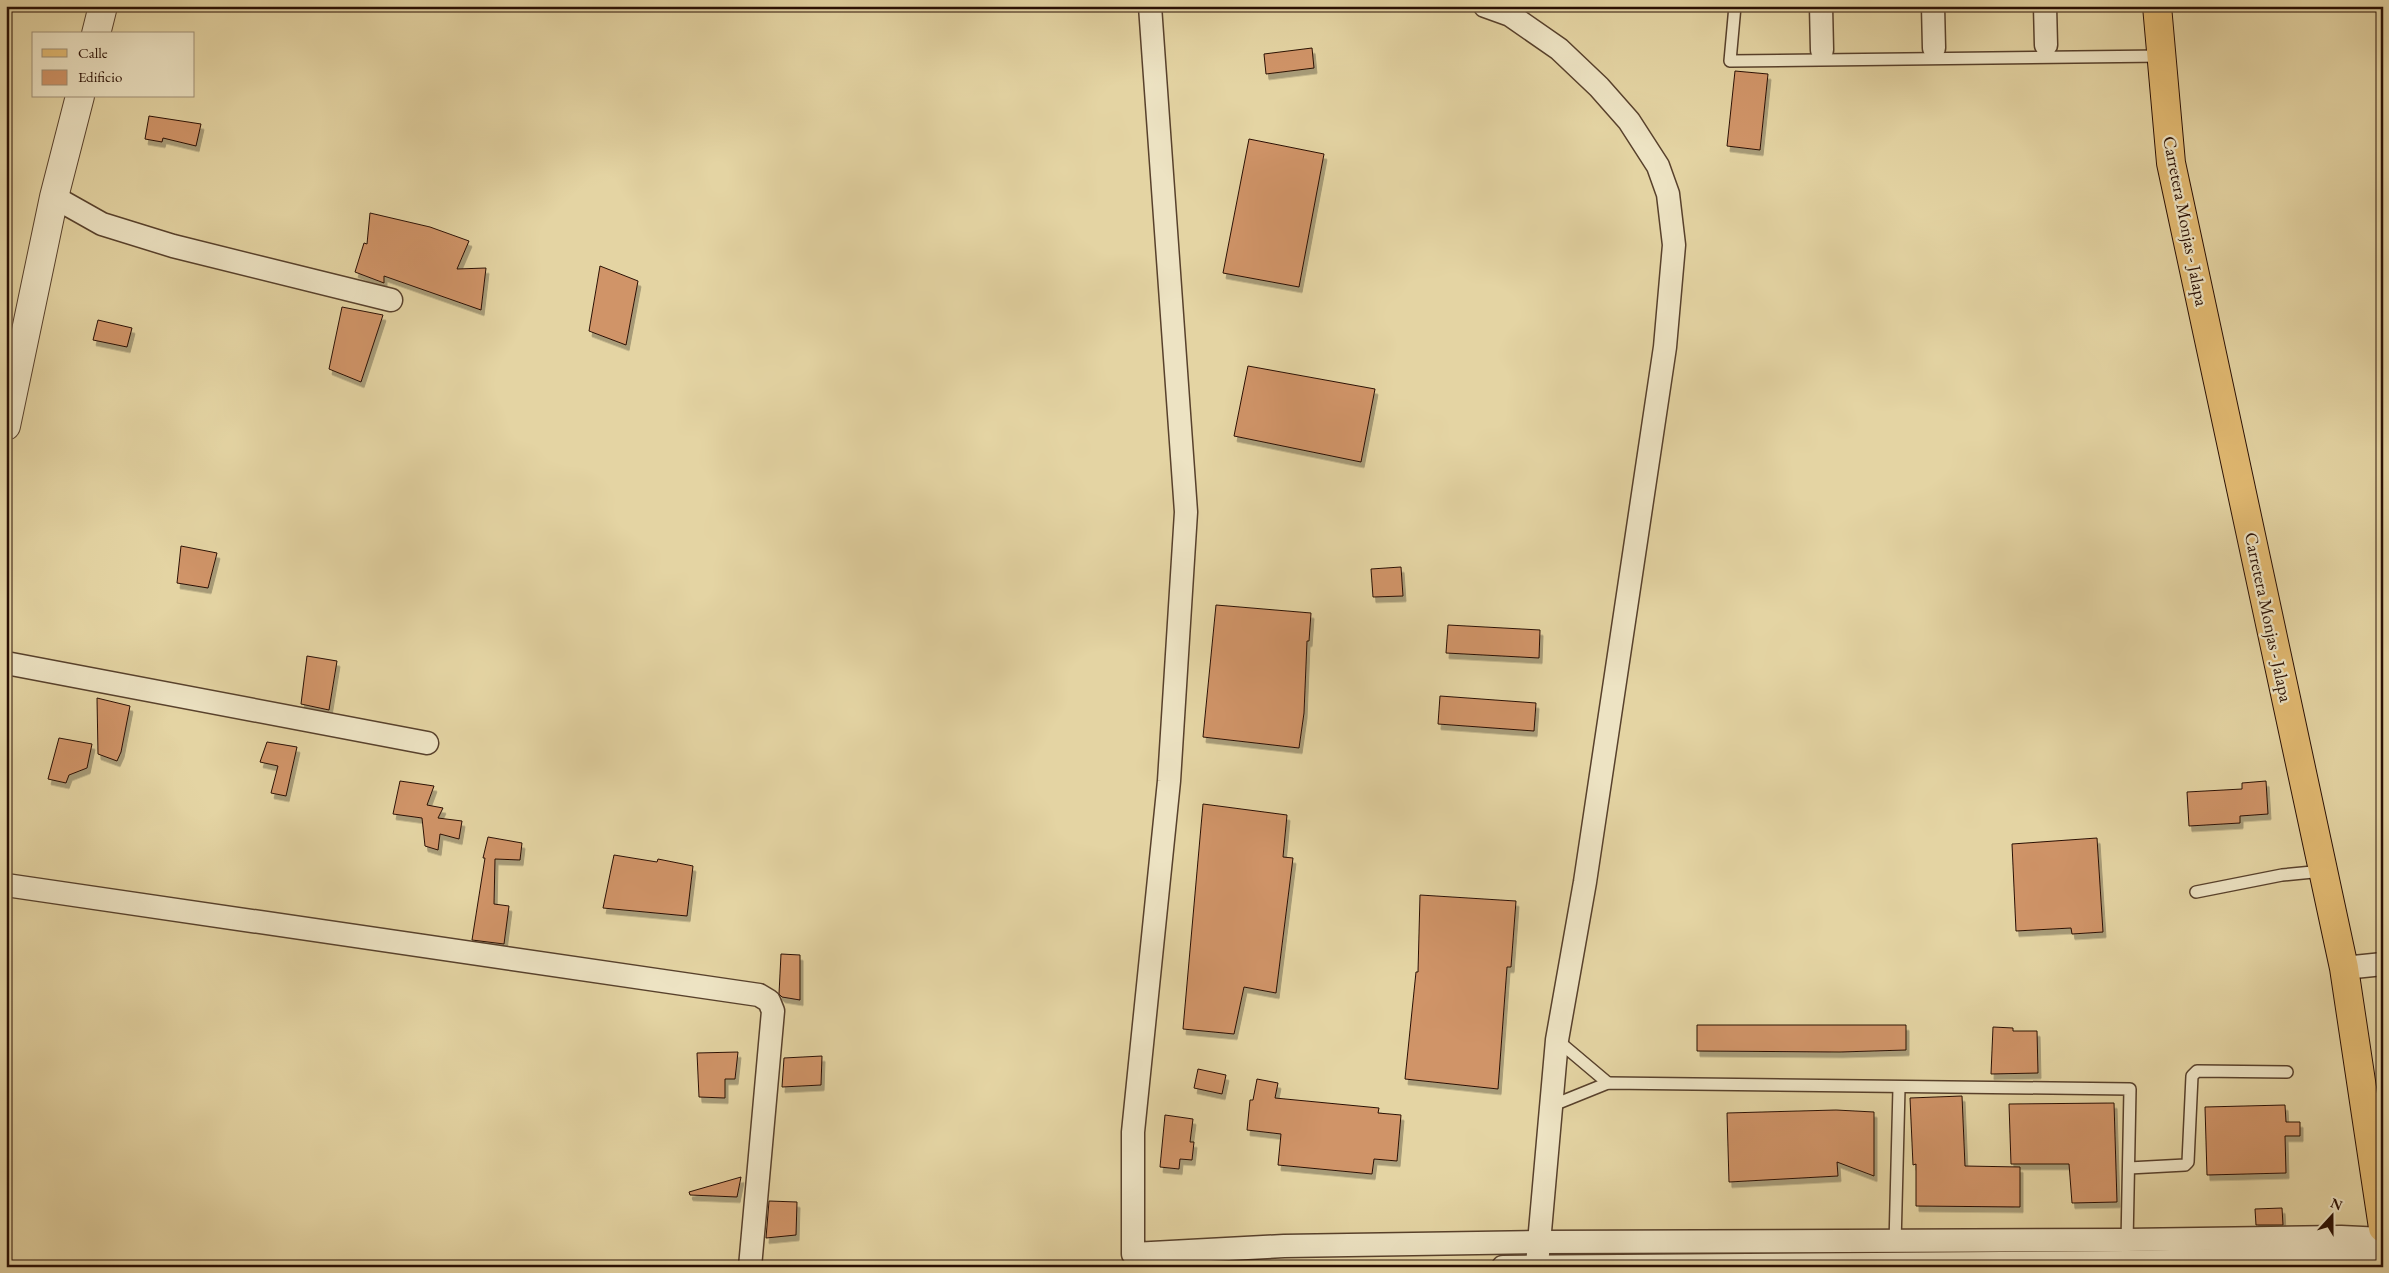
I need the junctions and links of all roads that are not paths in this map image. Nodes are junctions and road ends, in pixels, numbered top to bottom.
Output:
1 (103, 6) edge
2 (1150, 6) edge
3 (1485, 6) edge
4 (1735, 6) edge
5 (1822, 6) edge
6 (1933, 6) edge
7 (2045, 6) edge
8 (2157, 6) edge
9 (96, 32) edge
10 (2046, 45) dead end
11 (1934, 48) dead end
12 (1822, 50) dead end
13 (2162, 56) junction
14 (79, 98) edge
15 (54, 197) junction
16 (391, 300) dead end
17 (6, 426) edge
18 (6, 663) edge
19 (427, 743) dead end
20 (2323, 871) junction
21 (6, 885) edge
22 (2196, 892) dead end
23 (2383, 964) edge
24 (2344, 968) junction
25 (1557, 1040) junction
26 (2287, 1072) dead end
27 (1608, 1083) junction
28 (1899, 1088) junction
29 (1551, 1106) junction
30 (2129, 1168) junction
31 (2383, 1228) edge
32 (2383, 1239) edge
33 (1896, 1240) junction
34 (1539, 1242) junction
35 (2127, 1251) junction
36 (1284, 1257) edge
37 (2383, 1259) edge
38 (1894, 1263) junction
39 (1538, 1266) junction
40 (750, 1267) edge
41 (1503, 1267) edge

1 - 9 street
2 - 36 street
3 - 25 street
4 - 13 lane
5 - 12 street
6 - 11 street
7 - 10 street
8 - 13 main road, Carretera Monjas - Jalapa
13 - 20 main road, Carretera Monjas - Jalapa
14 - 15 street
15 - 16 street
15 - 17 street
18 - 19 street
20 - 22 lane
20 - 24 main road, Carretera Monjas - Jalapa
21 - 40 street
23 - 24 street
24 - 31 main road, Carretera Monjas - Jalapa
25 - 27 lane
25 - 29 street
26 - 30 lane
27 - 28 lane
27 - 29 lane
28 - 30 lane
28 - 33 lane
29 - 34 street
30 - 35 lane
32 - 35 street
33 - 34 street
33 - 35 street
33 - 38 lane
34 - 36 street
34 - 39 street
35 - 37 street
35 - 38 street
38 - 39 street
39 - 41 street

